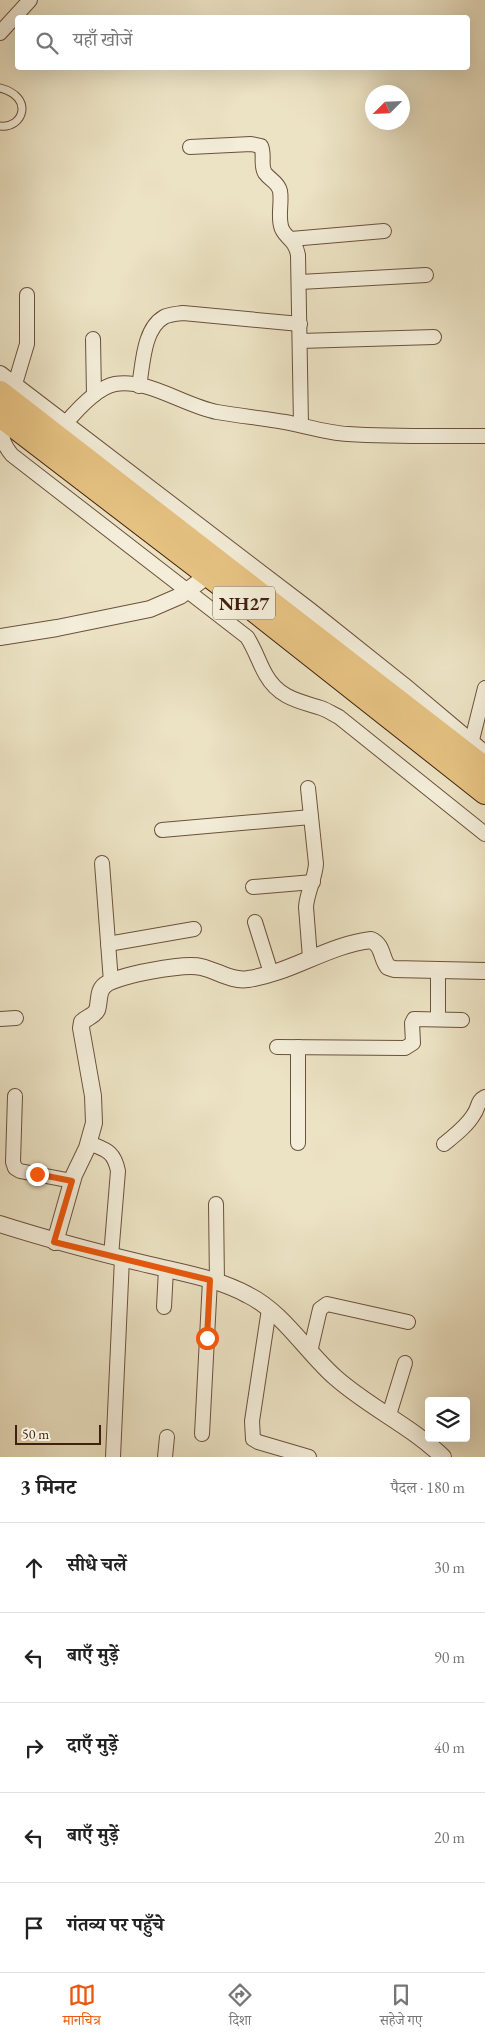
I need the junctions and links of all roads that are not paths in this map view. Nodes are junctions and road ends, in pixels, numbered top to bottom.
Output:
1 (30, 0) edge
2 (16, 15) edge
3 (15, 16) edge
4 (0, 32) edge
5 (0, 88) edge
6 (0, 126) edge
7 (190, 147) dead end
8 (384, 231) dead end
9 (291, 239) junction
10 (426, 275) dead end
11 (300, 282) junction
12 (27, 295) dead end
13 (300, 324) junction
14 (434, 337) dead end
15 (94, 339) dead end
16 (300, 341) junction
17 (0, 374) edge
18 (139, 386) junction
19 (8, 388) edge
20 (94, 395) junction
21 (1, 417) edge
22 (65, 424) junction
23 (300, 425) junction
24 (485, 436) edge
25 (208, 576) junction
26 (188, 590) junction
27 (0, 636) edge
28 (485, 690) edge
29 (471, 744) junction
30 (485, 754) edge
31 (485, 768) edge
32 (308, 788) dead end
33 (485, 793) edge
34 (311, 817) junction
35 (162, 830) dead end
36 (485, 834) edge
37 (102, 863) dead end
38 (313, 882) junction
39 (253, 887) dead end
40 (255, 922) dead end
41 (194, 928) dead end
42 (108, 944) junction
43 (310, 958) junction
44 (438, 970) junction
45 (485, 970) edge
46 (271, 973) junction
47 (111, 982) junction
48 (16, 1018) dead end
49 (438, 1018) junction
50 (0, 1019) edge
51 (462, 1020) dead end
52 (277, 1047) dead end
53 (298, 1047) junction
54 (16, 1096) dead end
55 (485, 1097) edge
56 (89, 1143) junction
57 (298, 1143) dead end
58 (444, 1144) dead end
59 (72, 1181) junction
60 (216, 1204) dead end
61 (0, 1224) edge
62 (54, 1242) junction
63 (116, 1257) junction
64 (166, 1269) junction
65 (214, 1282) junction
66 (164, 1307) dead end
67 (269, 1309) junction
68 (408, 1322) dead end
69 (310, 1352) junction
70 (405, 1363) dead end
71 (389, 1415) junction
72 (202, 1434) dead end
73 (167, 1437) dead end
74 (113, 1457) edge
75 (165, 1457) edge
76 (309, 1457) edge
77 (443, 1457) edge

1 - 2 street
3 - 4 street
5 - 6 lane
7 - 9 street
8 - 9 street
9 - 11 street
10 - 11 street
11 - 13 street
12 - 19 street
13 - 16 street
13 - 18 street
14 - 16 street
15 - 20 street
16 - 23 street
17 - 19 street
18 - 20 street
18 - 23 street
19 - 22 street
19 - 31 highway, NH27
20 - 22 street
21 - 25 highway, NH27
21 - 26 street
22 - 29 street
23 - 24 street
25 - 26 street
25 - 33 highway, NH27
26 - 27 street
26 - 36 street
28 - 29 street
29 - 30 street
32 - 34 street
34 - 35 street
34 - 38 street
37 - 42 street
38 - 39 street
38 - 43 street
40 - 46 street
41 - 42 street
42 - 47 street
43 - 44 street
43 - 46 street
44 - 45 street
44 - 49 street
46 - 47 street
47 - 56 street
48 - 50 street
49 - 51 street
49 - 53 street
52 - 53 street
53 - 57 street
54 - 59 street
55 - 58 street
56 - 59 street
56 - 63 street
59 - 62 street
60 - 65 street
61 - 62 street
62 - 63 street
63 - 64 street
63 - 74 street
64 - 65 street
64 - 66 street
65 - 67 street
65 - 72 street
67 - 69 street
67 - 76 street
68 - 69 street
69 - 71 street
70 - 71 street
71 - 77 street
73 - 75 street

